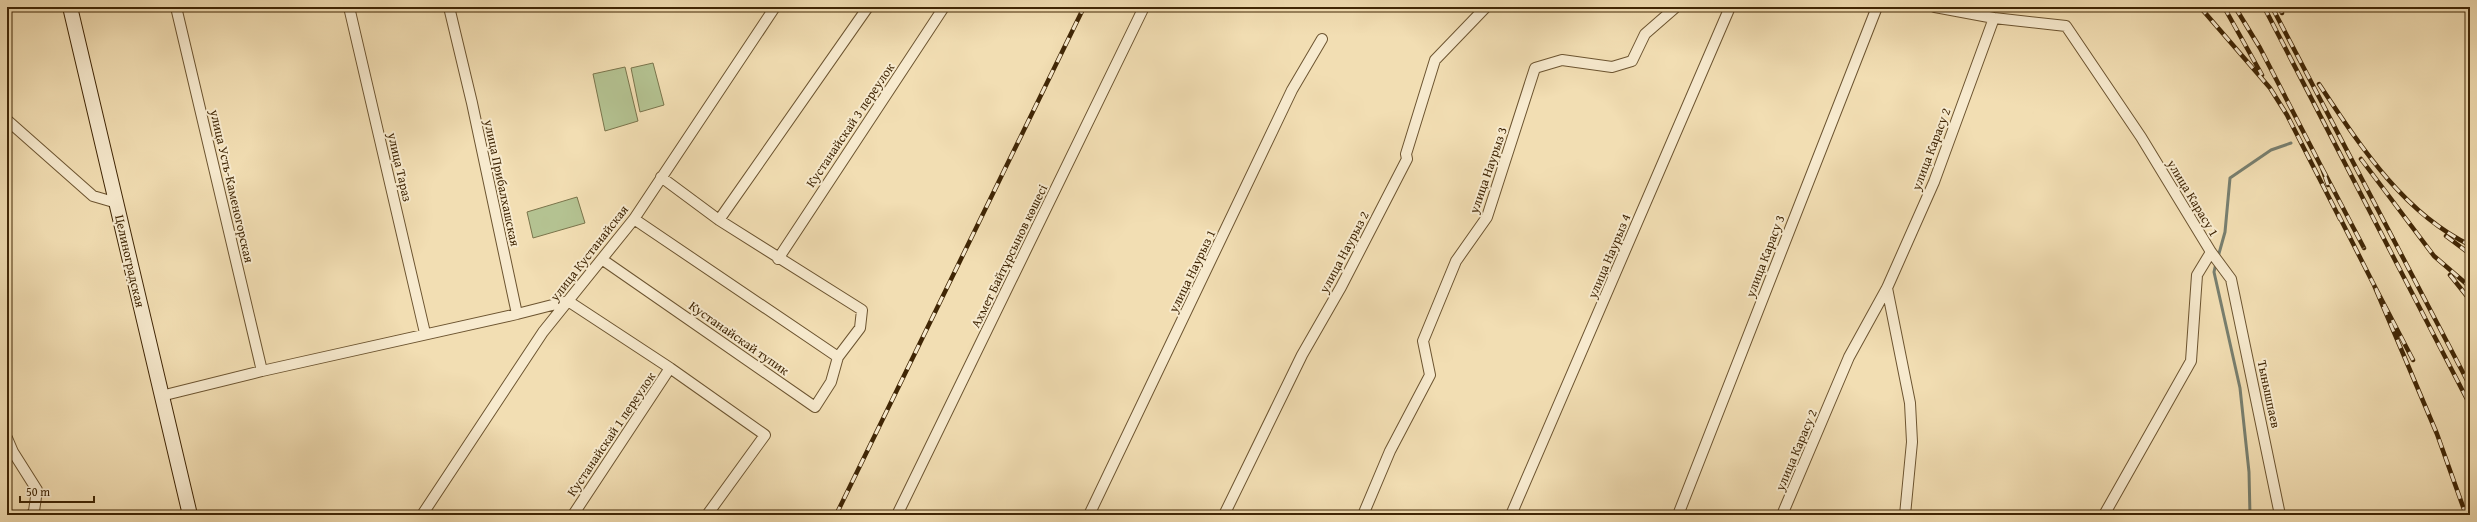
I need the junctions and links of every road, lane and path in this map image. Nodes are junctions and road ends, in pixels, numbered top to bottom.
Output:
1 (70, 7) edge
2 (176, 7) edge
3 (349, 7) edge
4 (449, 7) edge
5 (775, 7) edge
6 (868, 7) edge
7 (944, 7) edge
8 (1144, 7) edge
9 (1486, 7) edge
10 (1676, 7) edge
11 (1730, 7) edge
12 (1877, 7) edge
13 (1935, 7) edge
14 (1994, 18) junction
15 (1322, 39) dead end
16 (7, 120) edge
17 (661, 177) junction
18 (117, 203) junction
19 (634, 219) junction
20 (719, 220) junction
21 (2211, 252) junction
22 (778, 258) junction
23 (603, 260) junction
24 (1887, 288) junction
25 (568, 301) junction
26 (516, 314) junction
27 (425, 333) junction
28 (838, 357) junction
29 (670, 368) junction
30 (262, 371) junction
31 (162, 396) junction
32 (7, 438) edge
33 (31, 515) edge
34 (190, 515) edge
35 (422, 515) edge
36 (573, 515) edge
37 (707, 515) edge
38 (896, 515) edge
39 (1089, 515) edge
40 (1224, 515) edge
41 (1363, 515) edge
42 (1511, 515) edge
43 (1678, 515) edge
44 (1782, 515) edge
45 (1905, 515) edge
46 (2104, 515) edge
47 (2280, 515) edge

1 - 18 street, Целиноградская
2 - 30 street, улица Усть-Каменогорская
3 - 27 street, улица Тараз
4 - 26 street, улица Прибалхашская
5 - 17 street, улица Кустанайская
6 - 20 street
7 - 22 street, Кустанайскай 3 переулок
8 - 38 street, Ахмет Байтұрсынов көшесі
9 - 40 street, улица Наурыз 2
10 - 41 street, улица Наурыз 3
11 - 42 street, улица Наурыз 4
12 - 43 street, улица Карасу 3
13 - 14 street, улица Карасу 1
14 - 21 street, улица Карасу 1
14 - 24 street, улица Карасу 2
15 - 39 street, улица Наурыз 1
16 - 18 street
17 - 19 street, улица Кустанайская
17 - 20 street, Кустанайскай тупик
18 - 31 street, Целиноградская
19 - 23 street, улица Кустанайская
19 - 28 street
20 - 22 street, Кустанайскай тупик
21 - 46 street, улица Карасу 1
21 - 47 street, Тынышпаев
22 - 28 street, Кустанайскай тупик
23 - 25 street, улица Кустанайская
23 - 28 street, Кустанайскай тупик
24 - 44 street, улица Карасу 2
24 - 45 street
25 - 26 street
25 - 29 street
25 - 35 street, улица Кустанайская
26 - 27 street
27 - 30 street
29 - 36 street, Кустанайскай 1 переулок
29 - 37 street
30 - 31 street
31 - 34 street, Целиноградская
32 - 33 street

